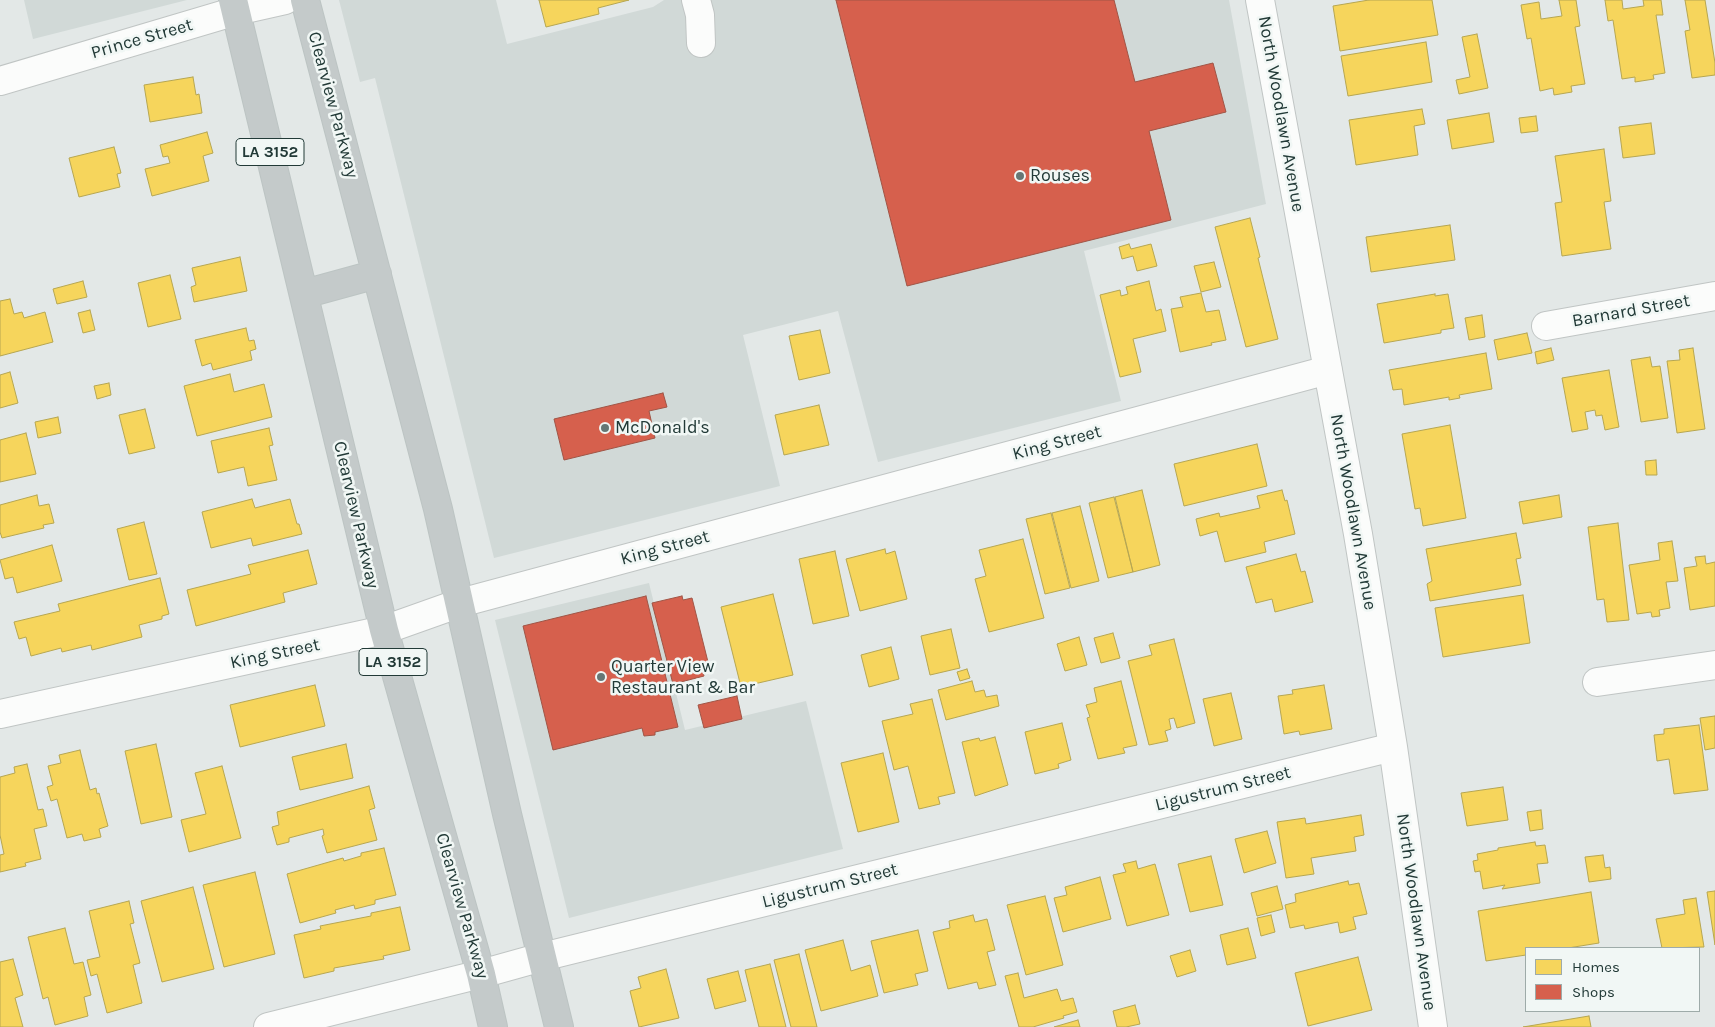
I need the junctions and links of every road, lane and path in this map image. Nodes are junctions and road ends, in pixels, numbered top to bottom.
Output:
1 (285, 0) edge
2 (306, 0) edge
3 (696, 0) edge
4 (1260, 0) edge
5 (234, 6) edge
6 (701, 43) dead end
7 (0, 81) edge
8 (377, 274) junction
9 (304, 294) junction
10 (1715, 296) edge
11 (1546, 326) dead end
12 (1328, 370) junction
13 (460, 603) junction
14 (384, 630) junction
15 (1715, 665) edge
16 (1596, 682) dead end
17 (0, 714) edge
18 (1393, 747) junction
19 (542, 957) junction
20 (481, 974) junction
21 (268, 1027) edge
22 (493, 1027) edge
23 (559, 1027) edge
24 (1433, 1027) edge

1 - 5 street, Prince Street
2 - 8 highway, Clearview Parkway
3 - 6 street
4 - 12 street, North Woodlawn Avenue
5 - 7 street, Prince Street
5 - 9 highway, Clearview Parkway / LA 3152
8 - 9 highway
8 - 13 highway, Clearview Parkway
9 - 14 highway, Clearview Parkway / LA 3152
10 - 11 street, Barnard Street
12 - 13 street, King Street
12 - 18 street, North Woodlawn Avenue
13 - 14 street, King Street
13 - 19 highway, Clearview Parkway
14 - 17 street, King Street
14 - 20 highway, Clearview Parkway / LA 3152
15 - 16 street
18 - 19 street, Ligustrum Street
18 - 24 street, North Woodlawn Avenue
19 - 20 street, Ligustrum Street
19 - 23 highway, Clearview Parkway
20 - 21 street, Ligustrum Street
20 - 22 highway, Clearview Parkway / LA 3152

